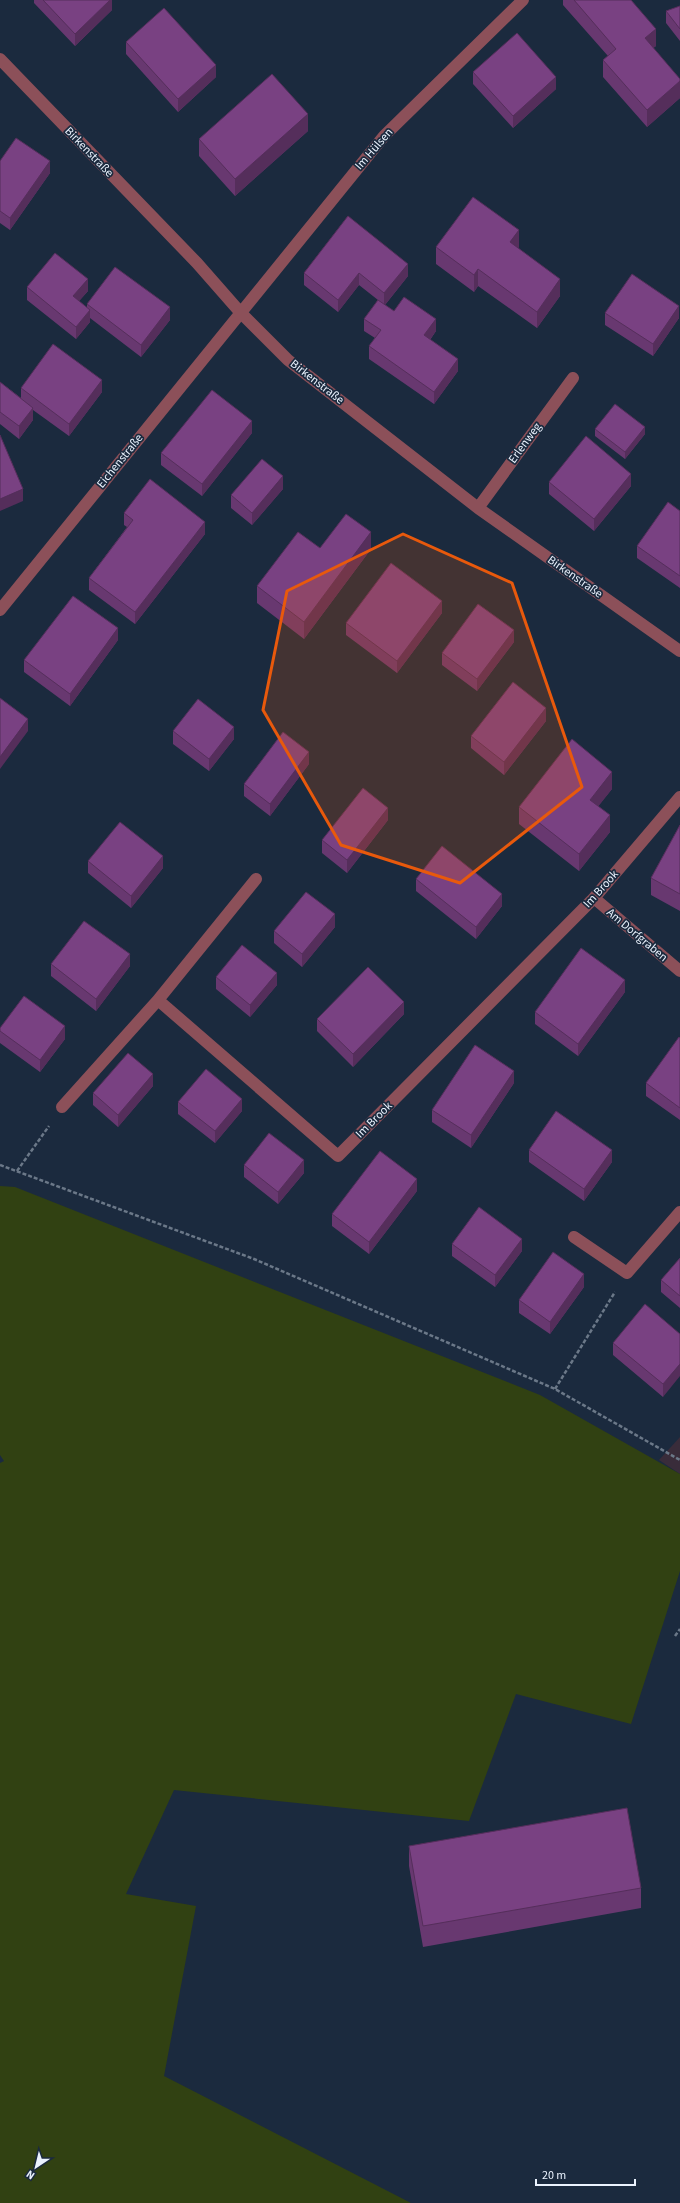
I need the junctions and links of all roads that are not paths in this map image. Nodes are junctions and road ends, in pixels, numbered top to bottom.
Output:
1 (523, 0) edge
2 (0, 59) edge
3 (240, 312) junction
4 (572, 378) dead end
5 (478, 508) junction
6 (0, 610) edge
7 (680, 651) edge
8 (680, 797) edge
9 (256, 879) dead end
10 (594, 898) junction
11 (680, 971) edge
12 (158, 1000) junction
13 (62, 1107) road end
14 (680, 1212) edge
15 (574, 1237) dead end

1 - 3 street, Im Hülsen
2 - 3 street, Birkenstraße
3 - 5 street, Birkenstraße
3 - 6 street, Eichenstraße
4 - 5 street, Erlenweg
5 - 7 street, Birkenstraße
8 - 10 street, Im Brook
9 - 12 street
10 - 11 street, Am Dorfgraben
10 - 12 street, Im Brook
12 - 13 street
14 - 15 street

